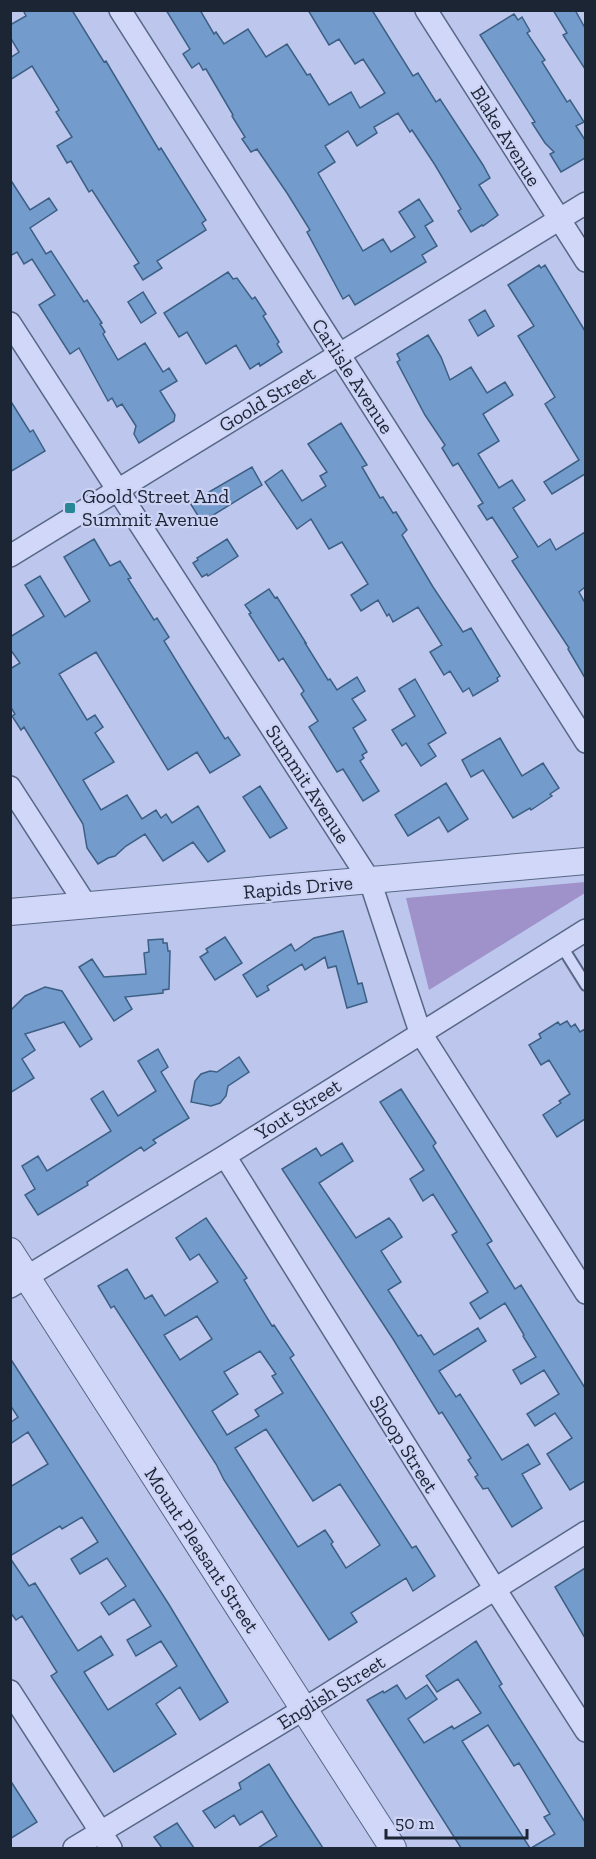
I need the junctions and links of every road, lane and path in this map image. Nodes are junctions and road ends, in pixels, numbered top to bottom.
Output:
1 (120, 10) edge
2 (426, 10) edge
3 (585, 203) edge
4 (559, 220) junction
5 (585, 261) edge
6 (10, 323) edge
7 (339, 355) junction
8 (118, 490) junction
9 (10, 556) edge
10 (585, 742) edge
11 (10, 787) edge
12 (585, 861) edge
13 (370, 881) junction
14 (86, 905) junction
15 (10, 912) edge
16 (585, 930) edge
17 (561, 945) junction
18 (585, 985) edge
19 (420, 1032) junction
20 (225, 1156) junction
21 (10, 1251) edge
22 (19, 1282) edge
23 (585, 1293) edge
24 (585, 1532) edge
25 (495, 1589) junction
26 (10, 1691) edge
27 (304, 1708) junction
28 (585, 1731) edge
29 (106, 1840) edge
30 (74, 1848) edge
31 (393, 1848) edge

1 - 7 street, Carlisle Avenue
2 - 4 street, Blake Avenue
3 - 4 street, Goold Street
4 - 5 street, Blake Avenue
4 - 7 street, Goold Street
6 - 8 street, Summit Avenue
7 - 8 street, Goold Street
7 - 10 street, Carlisle Avenue
8 - 9 street, Goold Street
8 - 13 street, Summit Avenue
11 - 14 street
12 - 13 street, Rapids Drive
13 - 14 street, Rapids Drive
13 - 19 street, Summit Avenue
14 - 15 street, Rapids Drive
16 - 17 street, Yout Street
17 - 18 lane
17 - 19 street, Yout Street
19 - 20 street, Yout Street
19 - 23 street, Summit Avenue
20 - 22 street, Yout Street
20 - 25 street, Shoop Street
21 - 22 street, Mount Pleasant Street
22 - 27 street, Mount Pleasant Street
24 - 25 street, English Street
25 - 27 street, English Street
25 - 28 street, Shoop Street
26 - 29 street
27 - 29 street, English Street
27 - 31 street, Mount Pleasant Street
29 - 30 street, English Street

